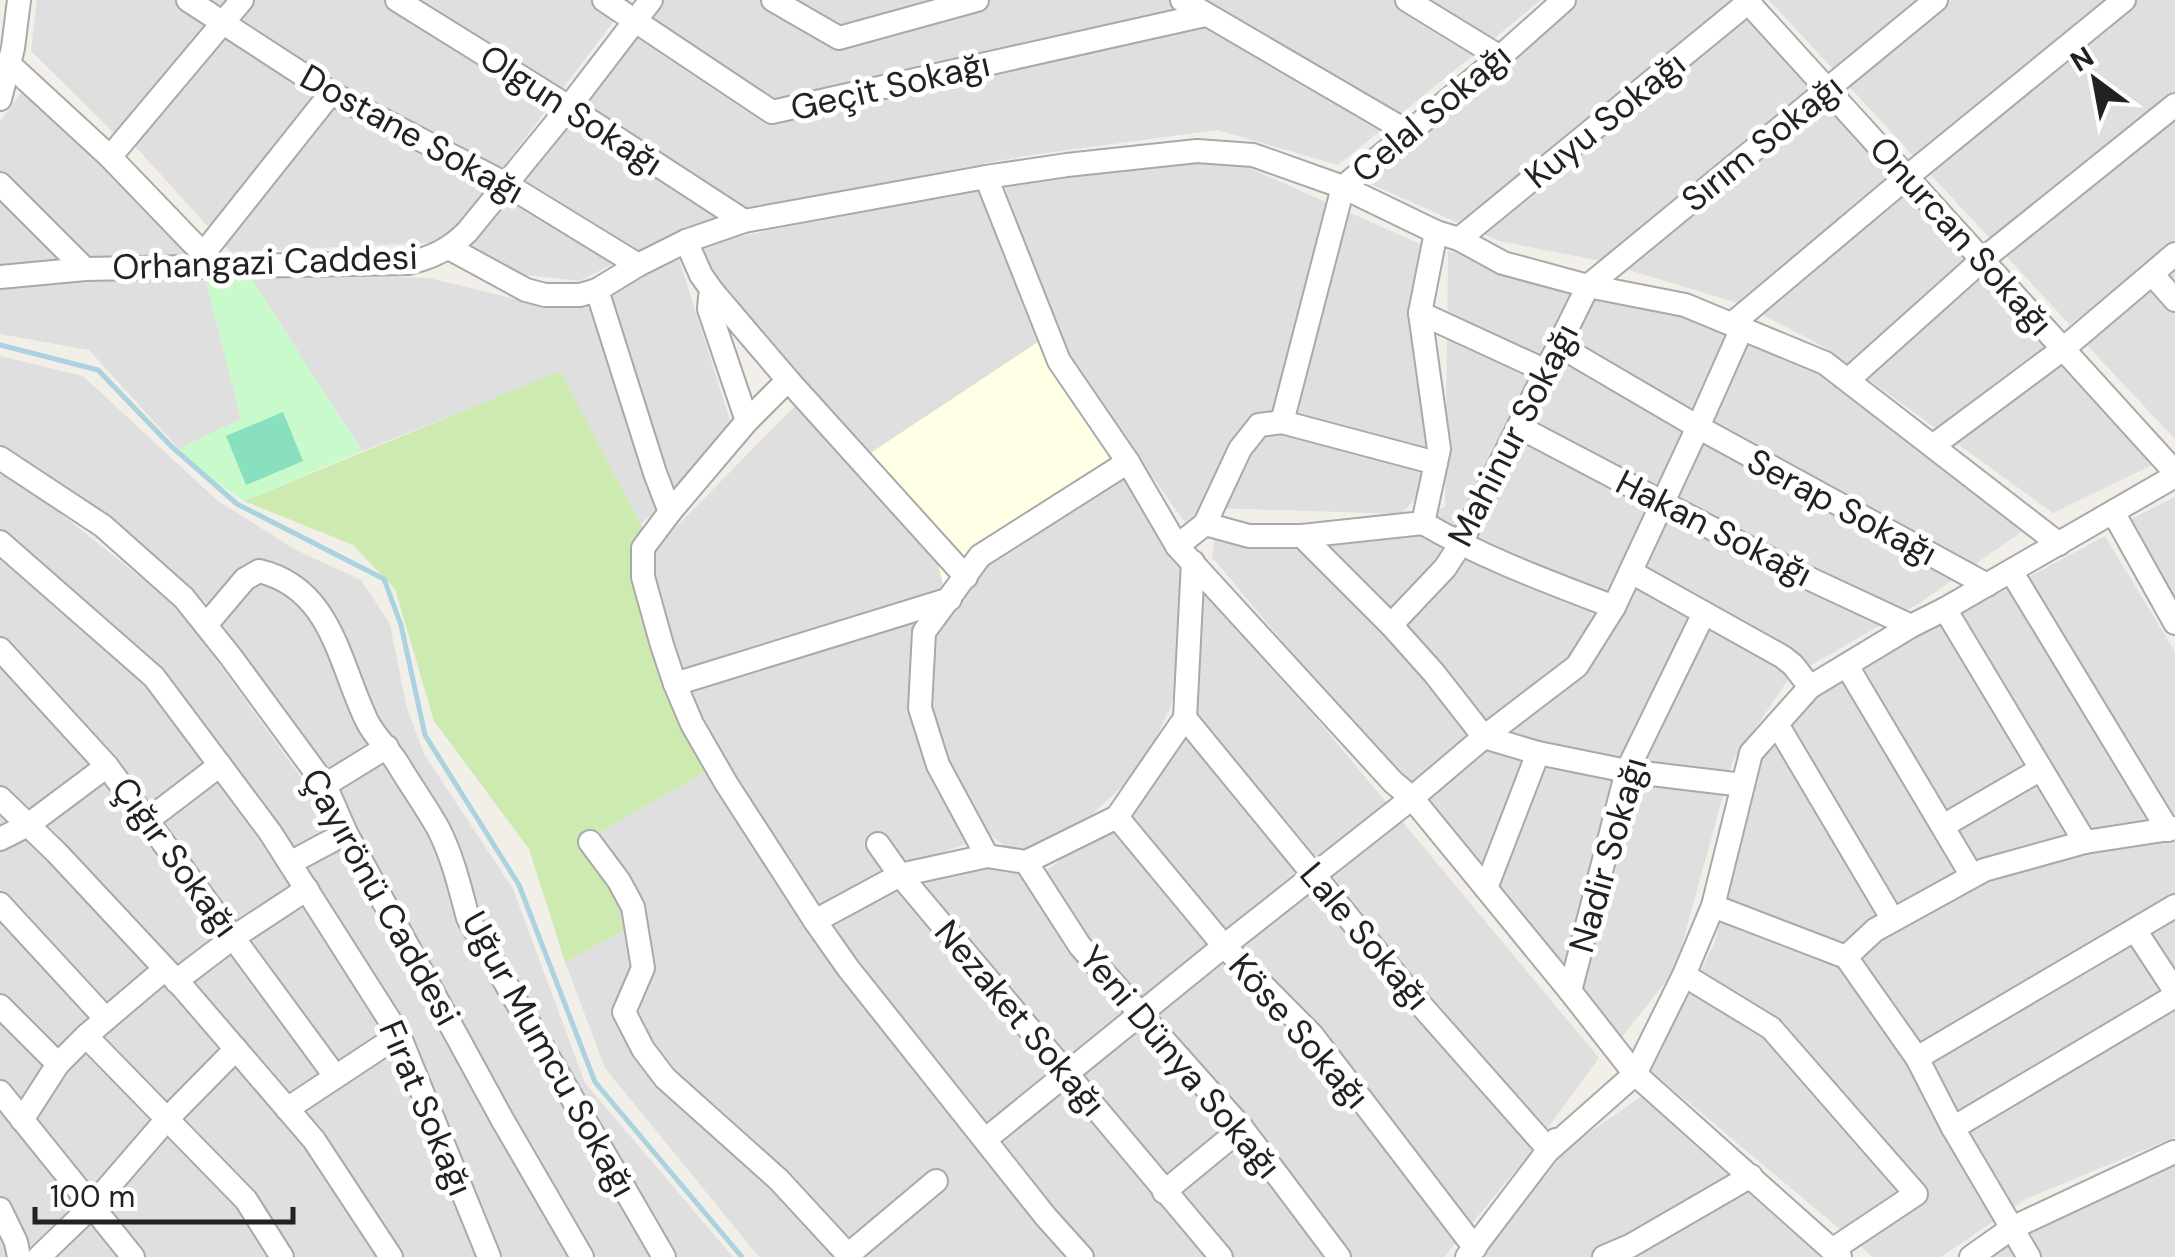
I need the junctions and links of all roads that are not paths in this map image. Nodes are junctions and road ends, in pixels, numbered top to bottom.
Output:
1 (20, 0) edge
2 (188, 0) edge
3 (242, 0) edge
4 (397, 0) edge
5 (604, 0) edge
6 (650, 0) edge
7 (773, 0) edge
8 (1182, 0) edge
9 (1407, 0) edge
10 (1564, 0) edge
11 (1936, 0) edge
12 (2124, 0) edge
13 (971, 1) edge
14 (1749, 1) edge
15 (1206, 15) junction
16 (635, 20) junction
17 (223, 24) junction
18 (1500, 57) junction
19 (10, 64) junction
20 (1827, 89) junction
21 (331, 93) junction
22 (1, 98) edge
23 (2175, 105) edge
24 (569, 108) junction
25 (1408, 132) junction
26 (110, 157) junction
27 (1907, 177) junction
28 (986, 178) junction
29 (0, 184) edge
30 (506, 184) junction
31 (1343, 186) junction
32 (744, 222) junction
33 (1436, 232) junction
34 (1459, 239) junction
35 (686, 241) junction
36 (448, 248) junction
37 (2175, 254) edge
38 (1982, 260) junction
39 (210, 261) junction
40 (638, 265) junction
41 (85, 269) junction
42 (2152, 274) junction
43 (0, 277) edge
44 (1588, 286) junction
45 (597, 290) junction
46 (713, 292) junction
47 (2175, 300) edge
48 (1420, 313) junction
49 (1737, 326) junction
50 (1558, 345) junction
51 (2062, 349) junction
52 (1546, 372) junction
53 (788, 380) junction
54 (1848, 380) junction
55 (747, 421) junction
56 (1282, 422) junction
57 (1519, 427) junction
58 (1698, 428) junction
59 (1934, 445) junction
60 (0, 458) edge
61 (1128, 462) junction
62 (1436, 463) junction
63 (2175, 474) edge
64 (1664, 502) junction
65 (670, 512) junction
66 (2113, 512) junction
67 (1422, 523) junction
68 (1206, 524) junction
69 (1302, 536) junction
70 (0, 542) edge
71 (1460, 544) junction
72 (2059, 544) junction
73 (1185, 554) junction
74 (2011, 571) junction
75 (1630, 572) junction
76 (966, 576) junction
77 (1987, 585) junction
78 (950, 599) junction
79 (1614, 607) junction
80 (1944, 610) junction
81 (1704, 613) junction
82 (2175, 623) edge
83 (206, 625) junction
84 (1392, 625) junction
85 (1911, 626) junction
86 (2, 656) edge
87 (1847, 666) junction
88 (675, 684) junction
89 (1810, 687) junction
90 (1185, 718) junction
91 (1777, 724) junction
92 (1484, 737) junction
93 (388, 747) junction
94 (1538, 753) junction
95 (108, 766) junction
96 (220, 766) junction
97 (2041, 769) junction
98 (1627, 771) junction
99 (325, 785) junction
100 (1743, 785) junction
101 (0, 798) edge
102 (1412, 798) junction
103 (1118, 817) junction
104 (148, 820) junction
105 (28, 824) junction
106 (1943, 826) junction
107 (2172, 829) edge
108 (346, 833) junction
109 (0, 839) edge
110 (590, 842) dead end
111 (2086, 842) junction
112 (878, 844) dead end
113 (986, 856) junction
114 (1026, 862) junction
115 (290, 863) junction
116 (900, 875) junction
117 (1314, 875) junction
118 (1972, 876) junction
119 (1486, 888) junction
120 (307, 889) junction
121 (0, 904) edge
122 (1713, 906) junction
123 (2175, 906) edge
124 (1893, 920) junction
125 (815, 921) junction
126 (2135, 930) junction
127 (234, 937) junction
128 (1224, 946) junction
129 (1846, 957) junction
130 (171, 975) junction
131 (1684, 976) junction
132 (1570, 991) junction
133 (2175, 993) edge
134 (0, 1006) edge
135 (1140, 1014) junction
136 (106, 1019) junction
137 (399, 1034) junction
138 (86, 1036) junction
139 (236, 1049) junction
140 (1916, 1058) junction
141 (58, 1064) junction
142 (1628, 1066) junction
143 (1067, 1074) junction
144 (335, 1076) junction
145 (0, 1092) edge
146 (287, 1109) junction
147 (167, 1119) junction
148 (22, 1120) junction
149 (1242, 1128) junction
150 (1953, 1128) junction
151 (986, 1139) junction
152 (1549, 1150) junction
153 (2175, 1152) edge
154 (1752, 1176) junction
155 (936, 1181) dead end
156 (1164, 1192) junction
157 (92, 1206) junction
158 (0, 1209) edge
159 (2012, 1228) junction
160 (1471, 1252) edge
161 (1836, 1254) edge
162 (849, 1256) edge
163 (19, 1257) edge
164 (39, 1257) edge
165 (134, 1257) edge
166 (282, 1257) edge
167 (391, 1257) edge
168 (489, 1257) edge
169 (582, 1257) edge
170 (664, 1257) edge
171 (1082, 1257) edge
172 (1221, 1257) edge
173 (1339, 1257) edge
174 (1604, 1257) edge
175 (1971, 1257) edge
176 (2029, 1257) edge

1 - 19 street
2 - 17 street, Dostane Sokağı
3 - 17 street
4 - 24 street, Olgun Sokağı
5 - 16 street, Geçit Sokağı
6 - 16 street, Orhangazi Caddesi
7 - 13 street
8 - 15 street
9 - 18 street
10 - 18 street, Celal Sokağı
11 - 20 street, Sırım Sokağı
12 - 27 street
14 - 20 street, Onurcan Sokağı
14 - 34 street, Kuyu Sokağı
15 - 16 street, Geçit Sokağı
15 - 25 street
16 - 24 street, Orhangazi Caddesi
17 - 21 street, Dostane Sokağı
17 - 26 street
18 - 25 street, Celal Sokağı
19 - 22 street
19 - 26 street
20 - 27 street, Onurcan Sokağı
20 - 44 street, Sırım Sokağı
21 - 30 street, Dostane Sokağı
21 - 39 street
23 - 38 street
24 - 30 street, Orhangazi Caddesi
24 - 32 street, Olgun Sokağı
25 - 31 street, Celal Sokağı
26 - 39 street
27 - 38 street, Onurcan Sokağı
27 - 49 street
28 - 31 street
28 - 32 street
28 - 61 street
29 - 41 street
30 - 36 street, Orhangazi Caddesi
30 - 40 street, Dostane Sokağı
31 - 33 street
31 - 56 street
32 - 35 street
33 - 34 street
33 - 48 street
34 - 44 street
35 - 40 street
35 - 46 street
36 - 39 street, Orhangazi Caddesi
36 - 45 street
37 - 42 street
38 - 51 street, Onurcan Sokağı
38 - 54 street
39 - 41 street, Orhangazi Caddesi
40 - 45 street
41 - 43 street, Orhangazi Caddesi
42 - 47 street
42 - 51 street
44 - 49 street
44 - 50 street, Mahinur Sokağı
45 - 65 street
46 - 53 street
46 - 55 street
48 - 52 street
48 - 62 street
49 - 54 street
49 - 58 street
50 - 52 street, Mahinur Sokağı
50 - 58 street, Serap Sokağı
51 - 59 street
51 - 63 street, Onurcan Sokağı
52 - 57 street, Mahinur Sokağı
53 - 55 street
53 - 76 street
54 - 59 street
55 - 65 street
56 - 62 street
56 - 68 street
57 - 64 street, Hakan Sokağı
57 - 71 street, Mahinur Sokağı
58 - 64 street
58 - 77 street, Serap Sokağı
59 - 72 street
60 - 83 street, Çayırönü Caddesi
61 - 73 street
61 - 76 street
62 - 67 street
63 - 66 street
64 - 75 street
64 - 85 street, Hakan Sokağı
65 - 88 street
66 - 72 street
66 - 82 street
67 - 69 street
67 - 71 street
68 - 69 street
68 - 73 street
69 - 84 street
70 - 96 street, Fırat Sokağı
71 - 79 street
71 - 84 street, Mahinur Sokağı
72 - 74 street
73 - 90 street
73 - 102 street
74 - 77 street
74 - 107 street
75 - 79 street
75 - 81 street
76 - 78 street
77 - 80 street
78 - 88 street
78 - 113 street
79 - 92 street
80 - 85 street
80 - 97 street
81 - 89 street
81 - 98 street, Nadir Sokağı
83 - 93 street, Uğur Mumcu Sokağı
83 - 99 street, Çayırönü Caddesi
84 - 92 street
85 - 87 street
86 - 95 street, Çığır Sokağı
87 - 89 street
87 - 106 street
88 - 125 street
89 - 91 street
90 - 103 street
90 - 117 street, Lale Sokağı
91 - 100 street
91 - 124 street
92 - 94 street
92 - 102 street
93 - 99 street
93 - 170 street, Uğur Mumcu Sokağı
94 - 98 street
94 - 119 street
95 - 104 street, Çığır Sokağı
95 - 105 street
96 - 104 street
96 - 115 street, Fırat Sokağı
97 - 106 street
97 - 111 street
98 - 100 street
98 - 132 street, Nadir Sokağı
99 - 108 street, Çayırönü Caddesi
100 - 122 street
101 - 105 street
102 - 117 street
102 - 119 street
103 - 114 street
103 - 128 street, Köse Sokağı
104 - 127 street, Çığır Sokağı
105 - 109 street
105 - 130 street
106 - 118 street
107 - 111 street
108 - 115 street
108 - 169 street, Çayırönü Caddesi
110 - 162 street
111 - 118 street
112 - 116 street, Nezaket Sokağı
113 - 114 street
113 - 116 street
114 - 135 street, Yeni Dünya Sokağı
115 - 120 street, Fırat Sokağı
116 - 125 street
116 - 143 street, Nezaket Sokağı
117 - 128 street
117 - 152 street, Lale Sokağı
118 - 124 street
119 - 132 street
120 - 127 street
120 - 137 street, Fırat Sokağı
121 - 136 street
122 - 129 street
122 - 131 street
123 - 126 street
124 - 129 street
125 - 151 street
126 - 133 street
126 - 140 street
127 - 130 street
127 - 144 street, Çığır Sokağı
128 - 135 street
128 - 160 street, Köse Sokağı
129 - 140 street
130 - 136 street
130 - 139 street
131 - 142 street
131 - 161 street
132 - 142 street
133 - 150 street
134 - 141 street
135 - 143 street
135 - 149 street, Yeni Dünya Sokağı
136 - 138 street
137 - 144 street
137 - 168 street, Fırat Sokağı
138 - 141 street
138 - 147 street
139 - 146 street
139 - 147 street
140 - 150 street
141 - 148 street
142 - 152 street
142 - 154 street
143 - 151 street
143 - 156 street, Nezaket Sokağı
144 - 146 street
145 - 148 street
146 - 167 street
147 - 157 street
147 - 166 street
148 - 157 street
149 - 156 street
149 - 173 street, Yeni Dünya Sokağı
150 - 159 street
151 - 171 street
152 - 160 street
153 - 159 street
154 - 161 street
154 - 174 street
155 - 162 street
156 - 172 street, Nezaket Sokağı
157 - 164 street
157 - 165 street
158 - 163 street
159 - 175 street
159 - 176 street

